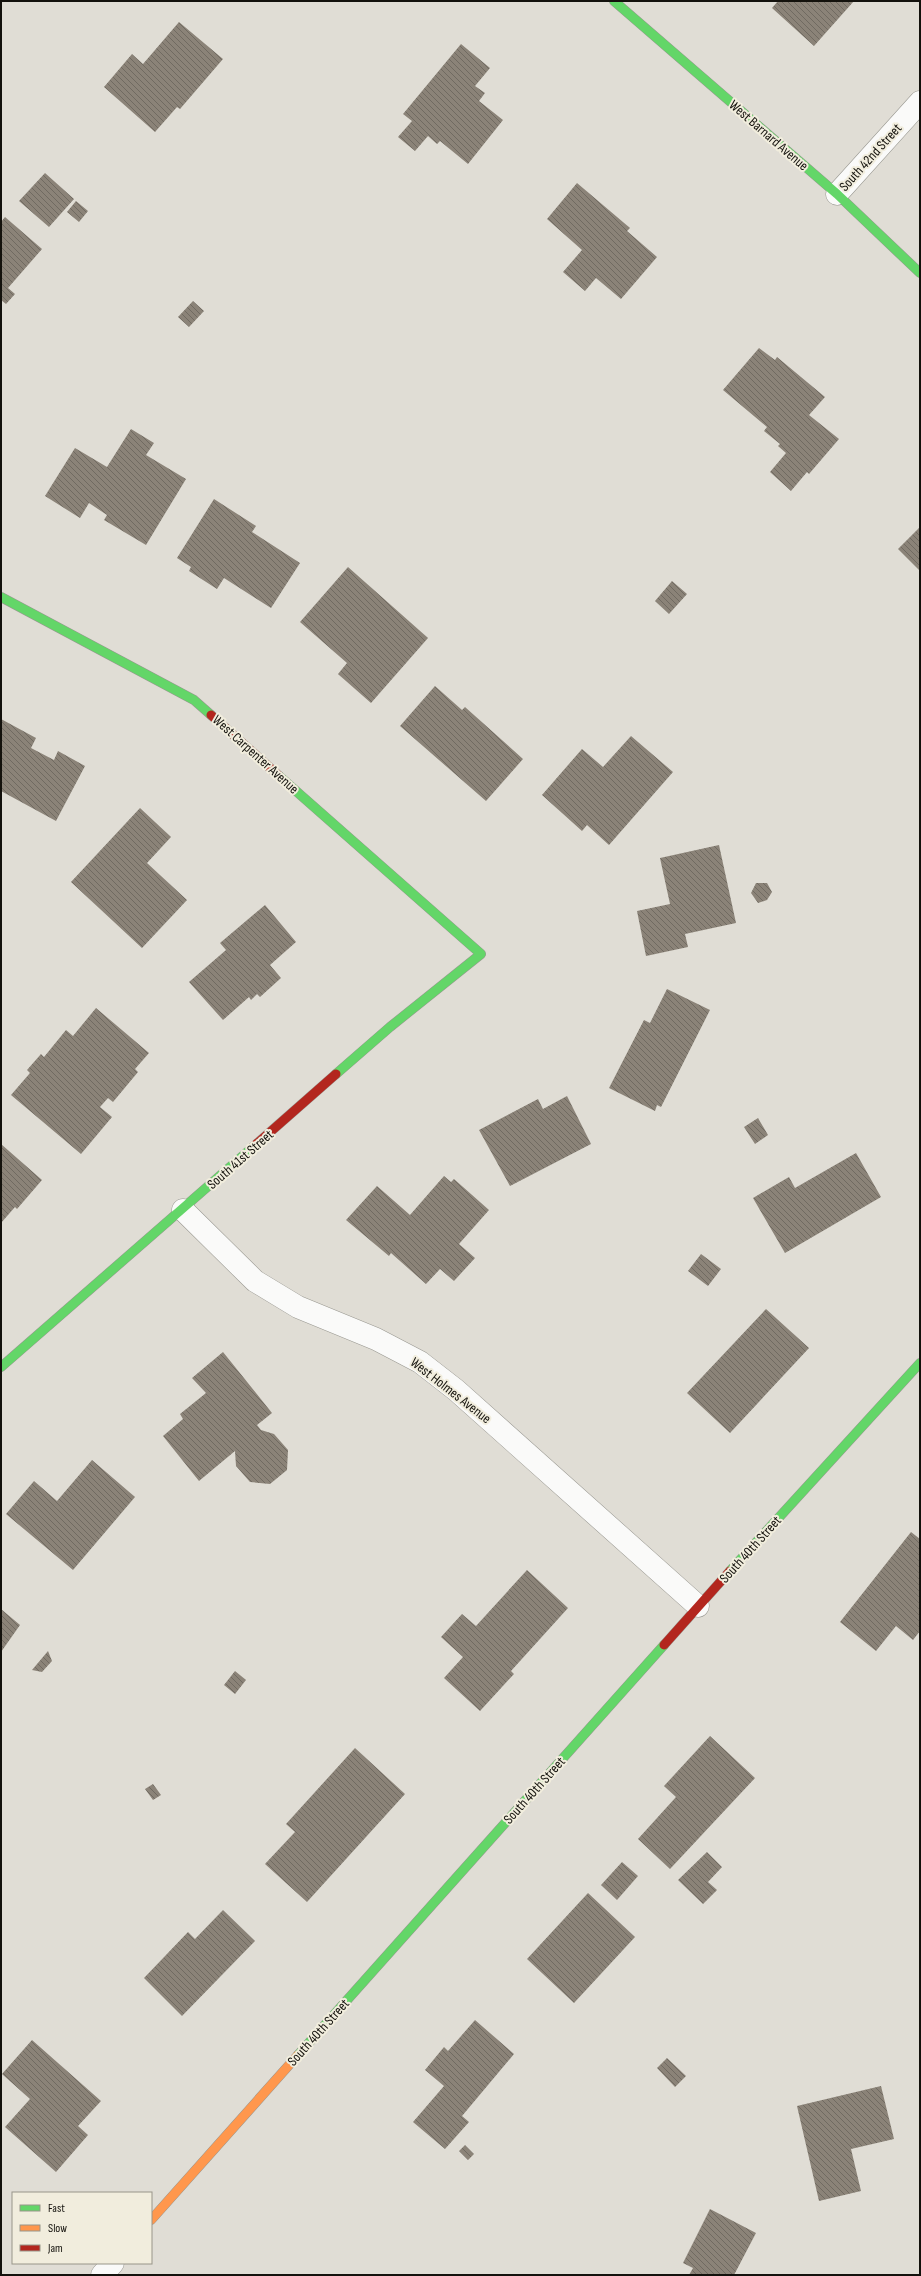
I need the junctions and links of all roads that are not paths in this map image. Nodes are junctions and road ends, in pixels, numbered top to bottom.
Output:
1 (614, 1) edge
2 (920, 102) edge
3 (837, 194) junction
4 (920, 273) edge
5 (1, 597) edge
6 (481, 954) joint
7 (183, 1210) junction
8 (920, 1363) edge
9 (1, 1367) edge
10 (698, 1606) junction
11 (152, 2219) edge
12 (112, 2264) edge
13 (102, 2275) edge

1 - 3 street, West Barnard Avenue
2 - 3 street, South 42nd Street
3 - 4 street, West Barnard Avenue
5 - 6 street, West Carpenter Avenue
6 - 7 street, South 41st Street
7 - 9 street, South 41st Street
7 - 10 street, West Holmes Avenue
8 - 10 street, South 40th Street
10 - 11 street, South 40th Street
12 - 13 street

